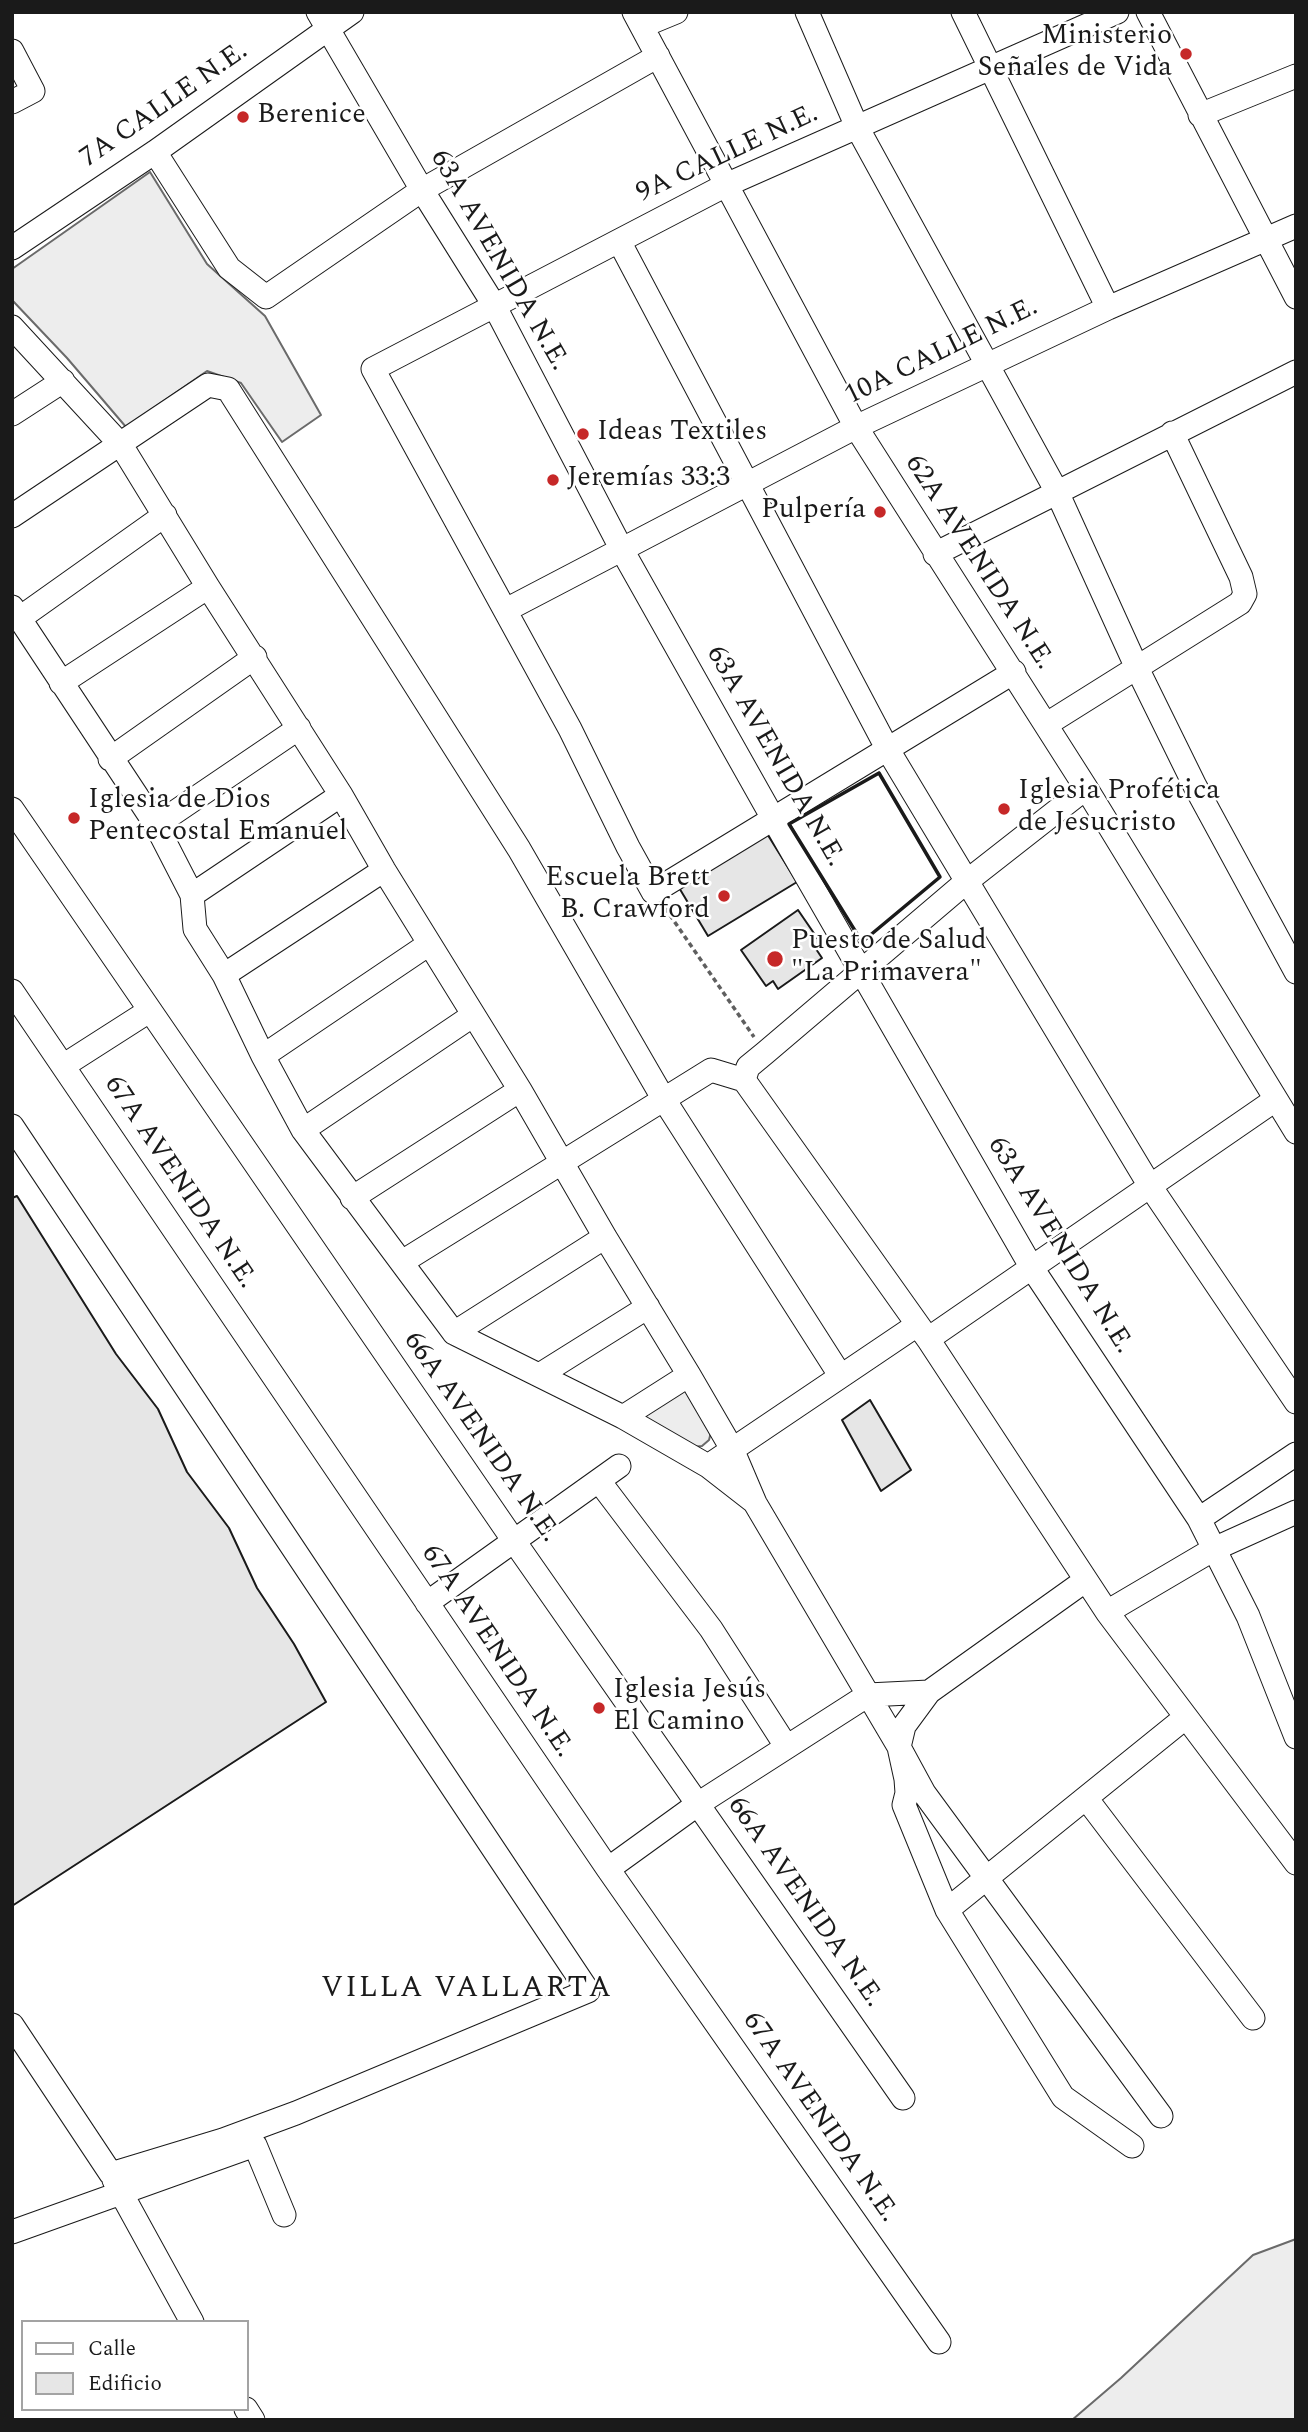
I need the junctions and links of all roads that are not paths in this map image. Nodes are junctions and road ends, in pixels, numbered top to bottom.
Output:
1 (352, 12) edge
2 (676, 12) edge
3 (807, 12) edge
4 (963, 12) edge
5 (1117, 12) edge
6 (1148, 12) edge
7 (638, 19) edge
8 (322, 21) edge
9 (12, 51) edge
10 (658, 56) junction
11 (989, 70) junction
12 (1296, 76) edge
13 (12, 102) edge
14 (1200, 115) junction
15 (857, 127) junction
16 (155, 152) junction
17 (726, 185) junction
18 (422, 190) junction
19 (1296, 226) edge
20 (1265, 239) junction
21 (619, 241) junction
22 (12, 248) edge
23 (1296, 297) edge
24 (494, 305) junction
25 (1108, 308) junction
26 (12, 327) edge
27 (987, 364) junction
28 (1296, 372) edge
29 (64, 381) junction
30 (12, 414) edge
31 (856, 427) junction
32 (1172, 433) junction
33 (121, 445) junction
34 (747, 484) junction
35 (1056, 492) junction
36 (165, 515) junction
37 (12, 516) edge
38 (622, 550) junction
39 (935, 554) junction
40 (208, 587) junction
41 (506, 610) junction
42 (16, 612) edge
43 (255, 657) junction
44 (1137, 667) junction
45 (1014, 672) junction
46 (61, 683) junction
47 (1046, 724) junction
48 (299, 728) junction
49 (888, 750) junction
50 (110, 759) junction
51 (1086, 788) junction
52 (341, 795) junction
53 (12, 808) edge
54 (774, 820) junction
55 (156, 825) junction
56 (384, 870) junction
57 (966, 882) junction
58 (192, 895) junction
59 (429, 944) junction
60 (862, 971) junction
61 (1296, 972) edge
62 (224, 975) junction
63 (12, 991) edge
64 (149, 1011) junction
65 (472, 1016) junction
66 (263, 1056) junction
67 (64, 1066) junction
68 (744, 1080) junction
69 (520, 1090) junction
70 (663, 1098) junction
71 (1275, 1100) junction
72 (12, 1126) edge
73 (303, 1130) junction
74 (1296, 1132) edge
75 (562, 1164) junction
76 (1150, 1186) junction
77 (352, 1198) junction
78 (605, 1237) junction
79 (402, 1262) junction
80 (1032, 1268) junction
81 (648, 1307) junction
82 (923, 1332) junction
83 (454, 1333) junction
84 (541, 1374) junction
85 (689, 1375) junction
86 (840, 1375) junction
87 (1296, 1402) edge
88 (623, 1417) junction
89 (732, 1450) junction
90 (1296, 1454) edge
91 (619, 1466) dead end
92 (708, 1466) junction
93 (599, 1481) junction
94 (755, 1503) junction
95 (1296, 1512) edge
96 (1199, 1519) junction
97 (514, 1541) junction
98 (1214, 1549) junction
99 (1086, 1580) junction
100 (427, 1603) junction
101 (1107, 1612) junction
102 (929, 1692) junction
103 (857, 1702) junction
104 (1186, 1717) junction
105 (1296, 1737) edge
106 (786, 1746) junction
107 (899, 1747) junction
108 (1086, 1798) junction
109 (698, 1804) junction
110 (1296, 1863) edge
111 (608, 1869) junction
112 (986, 1879) junction
113 (947, 1910) junction
114 (1253, 2018) dead end
115 (12, 2025) edge
116 (902, 2098) dead end
117 (1161, 2116) dead end
118 (1132, 2146) dead end
119 (116, 2183) junction
120 (284, 2215) dead end
121 (12, 2232) edge
122 (191, 2320) edge
123 (939, 2342) dead end

1 - 8 street, 7A CALLE N.E.
2 - 7 street
3 - 15 street
4 - 11 street
5 - 11 street, 9A CALLE N.E.
6 - 14 street
7 - 10 street, 62A AVENIDA N.E.
8 - 16 street, 7A CALLE N.E.
8 - 18 street, 63A AVENIDA N.E.
9 - 13 street
10 - 17 street, 62A AVENIDA N.E.
10 - 18 street
11 - 15 street, 9A CALLE N.E.
11 - 25 street
12 - 14 street
14 - 20 street
15 - 17 street, 9A CALLE N.E.
15 - 27 street
16 - 18 street
16 - 22 street, 7A CALLE N.E.
17 - 21 street, 9A CALLE N.E.
17 - 31 street, 62A AVENIDA N.E.
18 - 24 street, 63A AVENIDA N.E.
19 - 20 street, 10A CALLE N.E.
20 - 23 street
20 - 25 street, 10A CALLE N.E.
21 - 24 street, 9A CALLE N.E.
21 - 34 street
24 - 38 street, 63A AVENIDA N.E.
24 - 41 street, 9A CALLE N.E.
25 - 27 street, 10A CALLE N.E.
26 - 29 street
27 - 31 street, 10A CALLE N.E.
27 - 35 street
28 - 32 street
29 - 30 street
29 - 33 street
31 - 34 street, 10A CALLE N.E.
31 - 39 street, 62A AVENIDA N.E.
32 - 35 street
32 - 44 street
33 - 36 street
33 - 37 street
33 - 70 street
34 - 38 street, 10A CALLE N.E.
34 - 49 street
35 - 39 street
35 - 44 street
36 - 40 street
36 - 42 street
38 - 41 street, 10A CALLE N.E.
38 - 54 street, 63A AVENIDA N.E.
39 - 45 street, 62A AVENIDA N.E.
40 - 43 street
40 - 46 street
41 - 54 street
42 - 46 street
43 - 48 street
43 - 50 street
44 - 47 street
44 - 61 street
45 - 47 street, 62A AVENIDA N.E.
45 - 49 street
46 - 50 street
47 - 51 street, 62A AVENIDA N.E.
48 - 52 street
48 - 55 street
49 - 54 street
49 - 57 street
50 - 55 street
51 - 57 street
51 - 71 street, 62A AVENIDA N.E.
52 - 56 street
52 - 58 street
53 - 64 street, 66A AVENIDA N.E.
54 - 60 street, 63A AVENIDA N.E.
55 - 58 street
56 - 59 street
56 - 62 street
57 - 60 street
57 - 76 street
58 - 62 street
59 - 65 street
59 - 66 street
60 - 68 street
60 - 80 street, 63A AVENIDA N.E.
62 - 66 street
63 - 67 street, 67A AVENIDA N.E.
64 - 67 street
64 - 97 street, 66A AVENIDA N.E.
65 - 69 street
65 - 73 street
66 - 73 street
67 - 100 street, 67A AVENIDA N.E.
68 - 70 street
68 - 82 street
69 - 75 street
69 - 77 street
70 - 75 street
70 - 86 street
71 - 74 street, 62A AVENIDA N.E.
71 - 76 street
72 - 119 street
73 - 77 street
75 - 78 street
75 - 79 street
76 - 80 street
76 - 87 street
77 - 79 street
78 - 81 street
78 - 83 street
79 - 83 street
80 - 82 street
80 - 96 street, 63A AVENIDA N.E.
81 - 84 street
81 - 85 street
82 - 86 street
82 - 99 street
83 - 84 street
84 - 88 street
85 - 88 street
85 - 89 street
86 - 89 street
88 - 92 street
89 - 92 street
89 - 94 street
90 - 96 street
91 - 93 street
92 - 94 street
93 - 97 street
93 - 106 street
94 - 103 street
95 - 98 street
96 - 98 street, 63A AVENIDA N.E.
97 - 100 street
97 - 109 street, 66A AVENIDA N.E.
98 - 101 street
98 - 105 street, 63A AVENIDA N.E.
99 - 101 street
99 - 102 street
100 - 111 street, 67A AVENIDA N.E.
101 - 104 street
102 - 103 street
102 - 107 street
103 - 106 street
103 - 107 street
104 - 108 street
104 - 110 street
106 - 109 street
107 - 112 street
107 - 113 street
108 - 112 street
108 - 114 street
109 - 111 street
109 - 116 street, 66A AVENIDA N.E.
111 - 123 street, 67A AVENIDA N.E.
112 - 113 street
112 - 117 street
113 - 118 street
115 - 119 street
119 - 120 street
119 - 121 street
119 - 122 street

